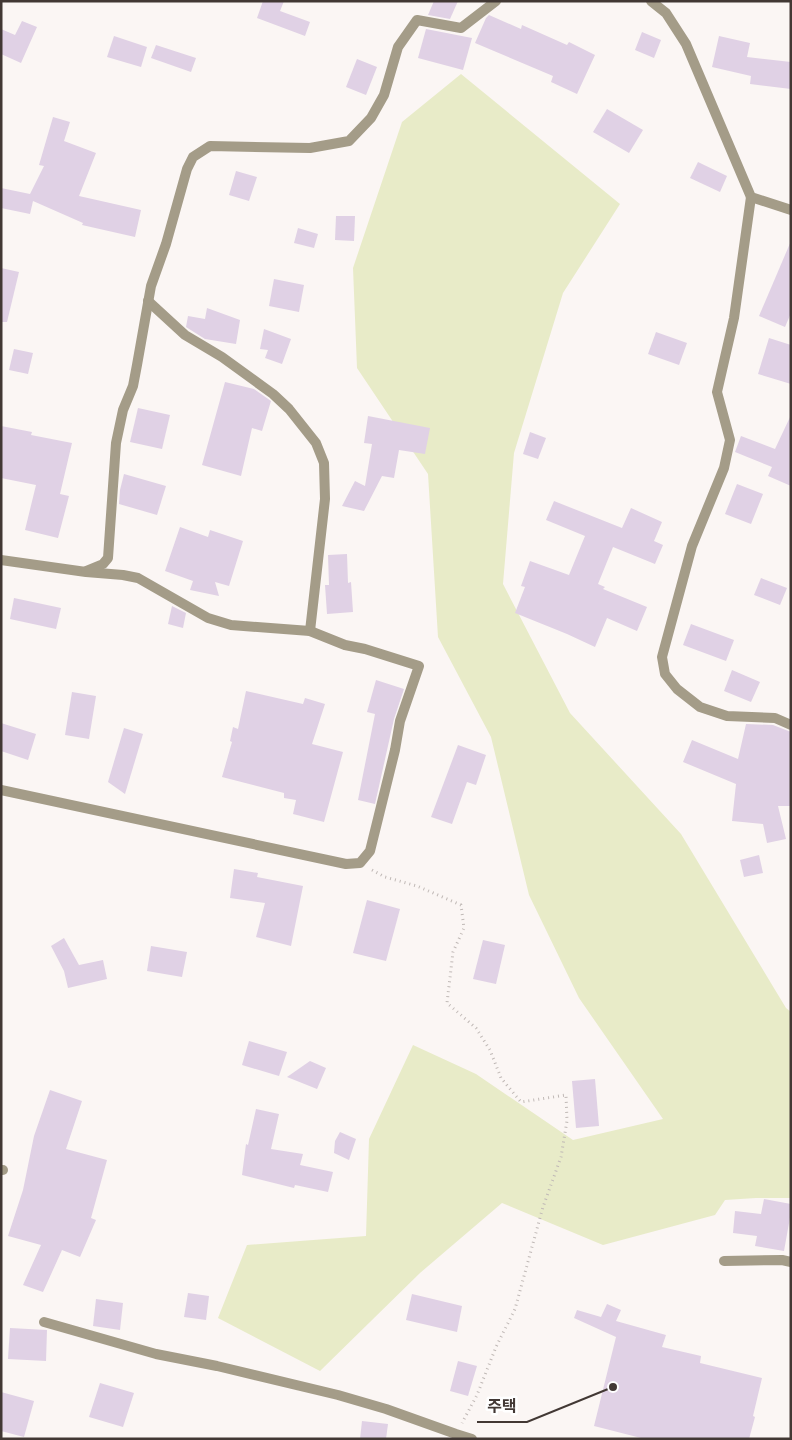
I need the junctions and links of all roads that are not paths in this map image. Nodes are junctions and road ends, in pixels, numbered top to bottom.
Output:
1 (496, 1) edge
2 (652, 1) edge
3 (751, 196) junction
4 (791, 210) edge
5 (148, 301) junction
6 (1, 560) edge
7 (86, 572) junction
8 (310, 631) junction
9 (791, 725) edge
10 (1, 790) edge
11 (724, 1261) dead end
12 (791, 1262) edge
13 (44, 1322) dead end
14 (472, 1439) edge

1 - 5 street
2 - 3 street
3 - 4 street
3 - 9 street
5 - 7 street
5 - 8 street
6 - 7 street
7 - 8 street
8 - 10 street
11 - 12 street
13 - 14 street

